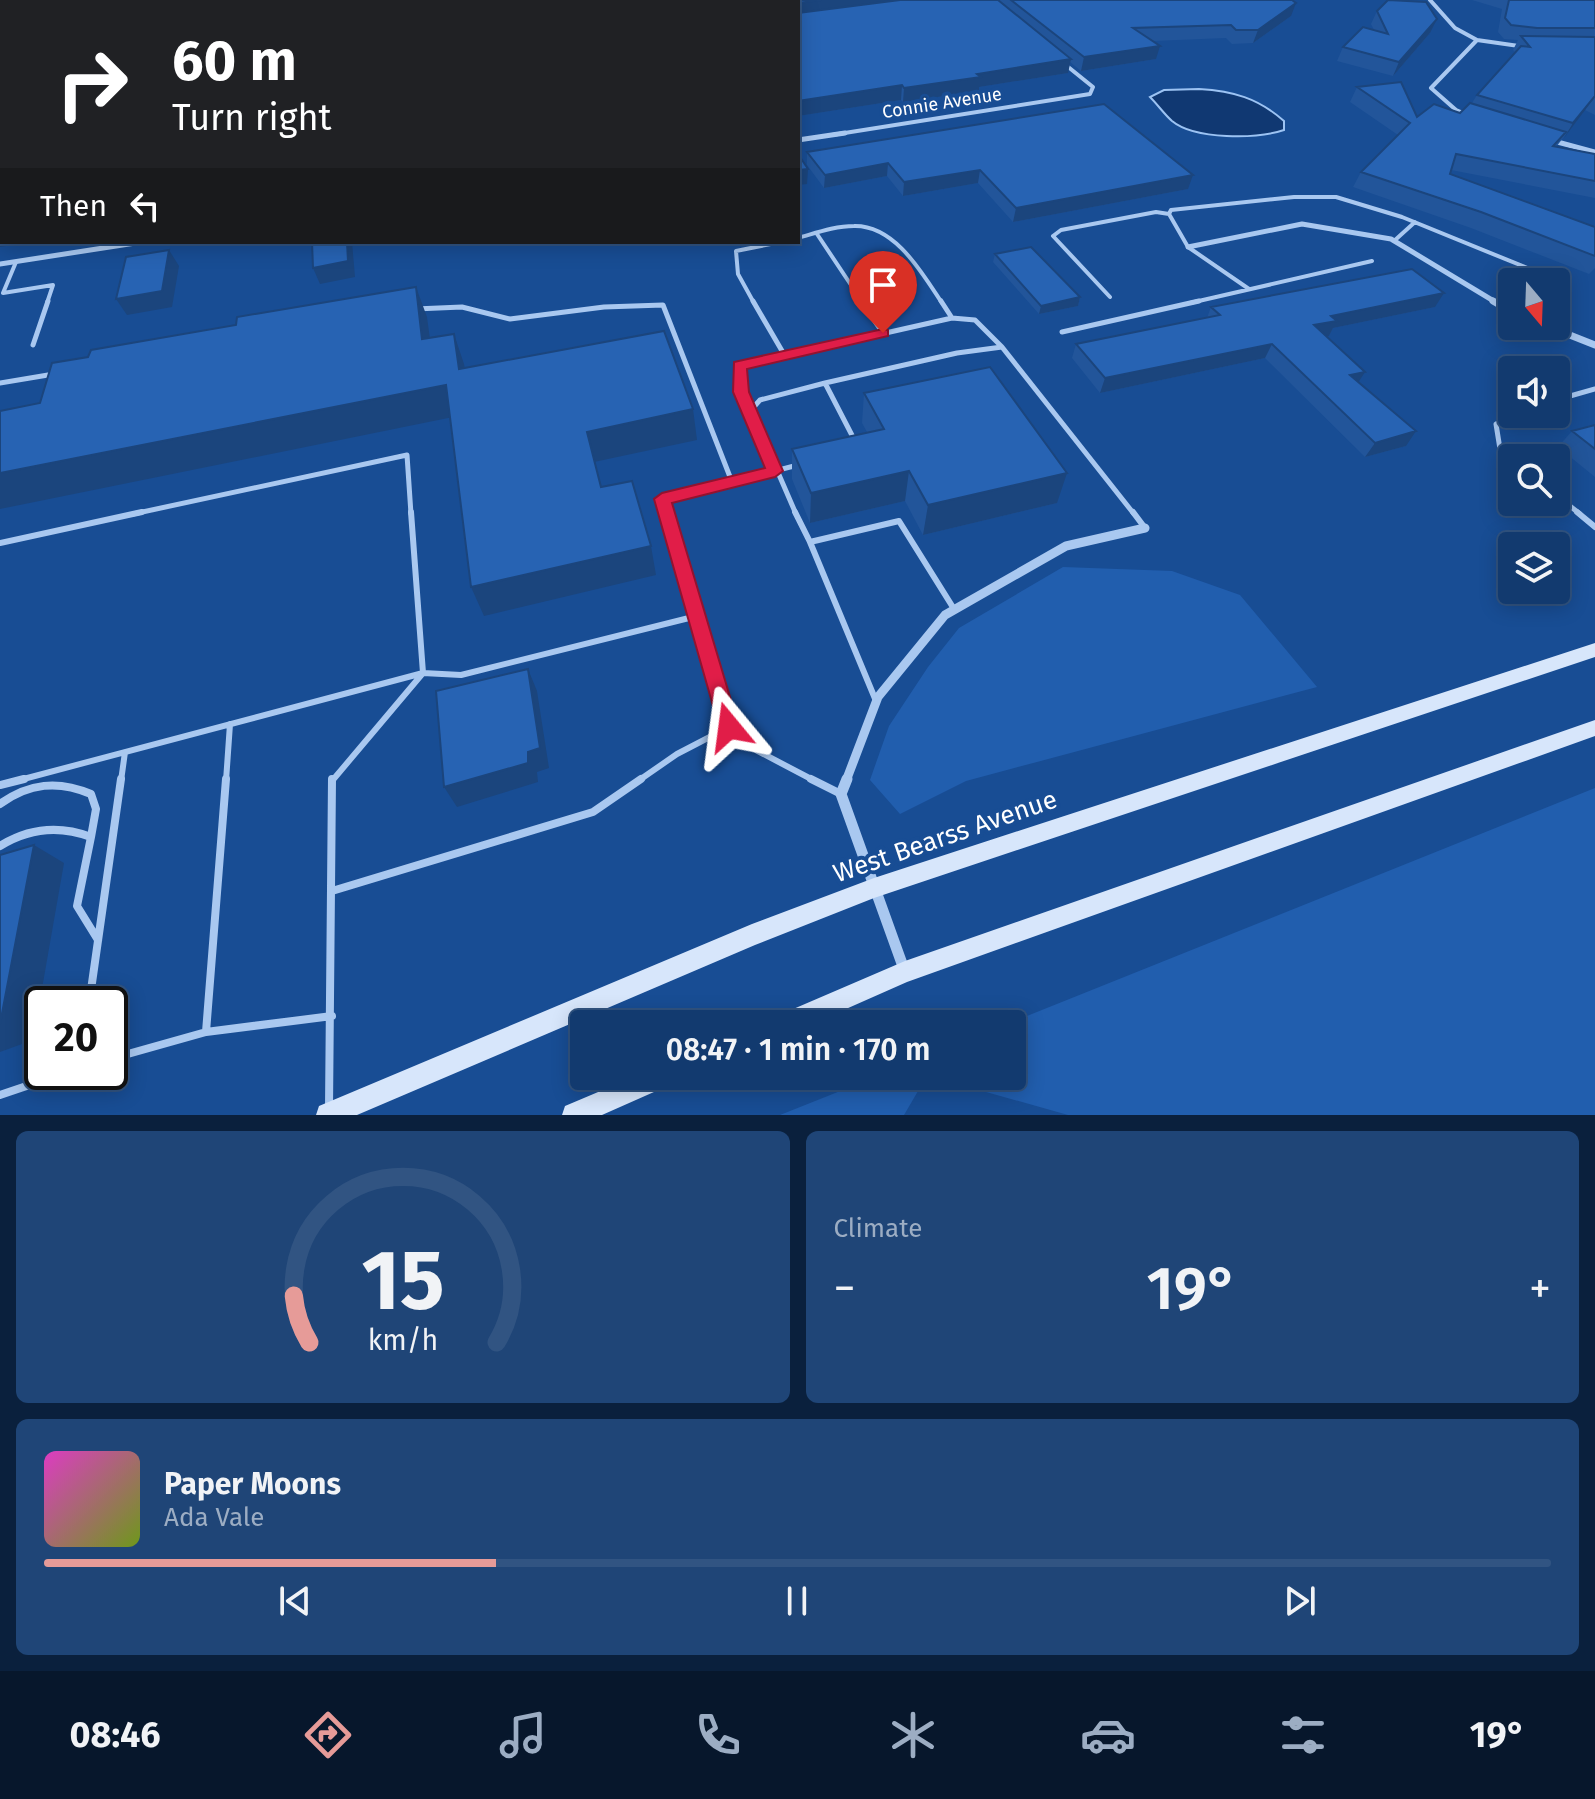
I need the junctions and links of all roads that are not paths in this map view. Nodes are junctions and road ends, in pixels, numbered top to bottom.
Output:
1 (1430, 0) edge
2 (1477, 40) junction
3 (1529, 47) edge
4 (1058, 58) edge
5 (1478, 119) edge
6 (800, 140) edge
7 (1550, 140) edge
8 (1595, 152) edge
9 (1169, 214) junction
10 (1415, 222) junction
11 (817, 234) junction
12 (800, 238) edge
13 (1394, 241) junction
14 (129, 244) edge
15 (771, 244) edge
16 (1188, 247) junction
17 (1372, 261) dead end
18 (16, 262) junction
19 (0, 264) edge
20 (1527, 268) edge
21 (1249, 289) junction
22 (2, 293) edge
23 (1110, 297) dead end
24 (1498, 304) edge
25 (400, 312) edge
26 (952, 318) junction
27 (1062, 332) dead end
28 (883, 333) junction
29 (1570, 335) edge
30 (33, 345) dead end
31 (1595, 345) edge
32 (1002, 347) junction
33 (785, 356) junction
34 (61, 372) edge
35 (0, 383) edge
36 (825, 383) junction
37 (1595, 389) edge
38 (1570, 396) edge
39 (751, 410) junction
40 (1498, 423) edge
41 (1499, 444) edge
42 (860, 449) edge
43 (803, 464) edge
44 (775, 471) junction
45 (732, 482) junction
46 (1570, 506) edge
47 (1595, 527) edge
48 (1145, 528) joint
49 (810, 542) junction
50 (0, 543) edge
51 (954, 609) junction
52 (697, 616) junction
53 (1595, 650) edge
54 (423, 673) junction
55 (876, 701) junction
56 (230, 724) junction
57 (729, 727) junction
58 (1595, 728) edge
59 (125, 752) junction
60 (0, 785) edge
61 (841, 794) junction
62 (0, 804) edge
63 (91, 837) junction
64 (0, 846) edge
65 (874, 888) junction
66 (332, 891) junction
67 (98, 940) junction
68 (905, 972) junction
69 (92, 986) edge
70 (817, 1010) edge
71 (332, 1016) junction
72 (206, 1032) junction
73 (128, 1054) edge
74 (24, 1087) edge
75 (632, 1090) edge
76 (0, 1095) edge
77 (328, 1115) edge
78 (574, 1115) edge

1 - 2 street
2 - 3 street
2 - 5 street
4 - 6 street, Connie Avenue
7 - 8 street
9 - 10 lane
9 - 16 lane
9 - 23 lane
10 - 13 lane
10 - 20 lane
11 - 12 lane
11 - 26 lane
11 - 28 lane
13 - 16 street
13 - 24 street
14 - 18 street
15 - 33 lane
16 - 21 lane
17 - 21 lane
18 - 19 street
18 - 22 lane
21 - 27 lane
22 - 30 lane
25 - 45 lane
26 - 28 lane
26 - 32 lane
28 - 33 lane
29 - 31 street
32 - 36 lane
32 - 48 lane
33 - 39 lane
34 - 35 lane
36 - 39 lane
36 - 42 lane
37 - 38 lane
39 - 44 lane
40 - 41 lane
43 - 44 lane
44 - 45 lane
44 - 49 lane
45 - 52 lane
46 - 47 lane
48 - 51 street
49 - 51 lane
49 - 55 lane
50 - 54 lane
51 - 55 street
52 - 54 lane
52 - 57 lane
53 - 65 main road, West Bearss Avenue
54 - 56 lane
54 - 66 lane
55 - 61 street
56 - 59 lane
56 - 72 lane
57 - 61 lane
57 - 66 lane
58 - 68 main road
59 - 60 lane
59 - 67 lane
61 - 65 street
62 - 63 lane
63 - 64 lane
63 - 67 lane
65 - 68 street
65 - 77 main road, West Bearss Avenue
66 - 71 lane
67 - 69 lane
68 - 70 main road
71 - 72 lane
71 - 77 lane
72 - 73 lane
74 - 76 lane
75 - 78 main road

